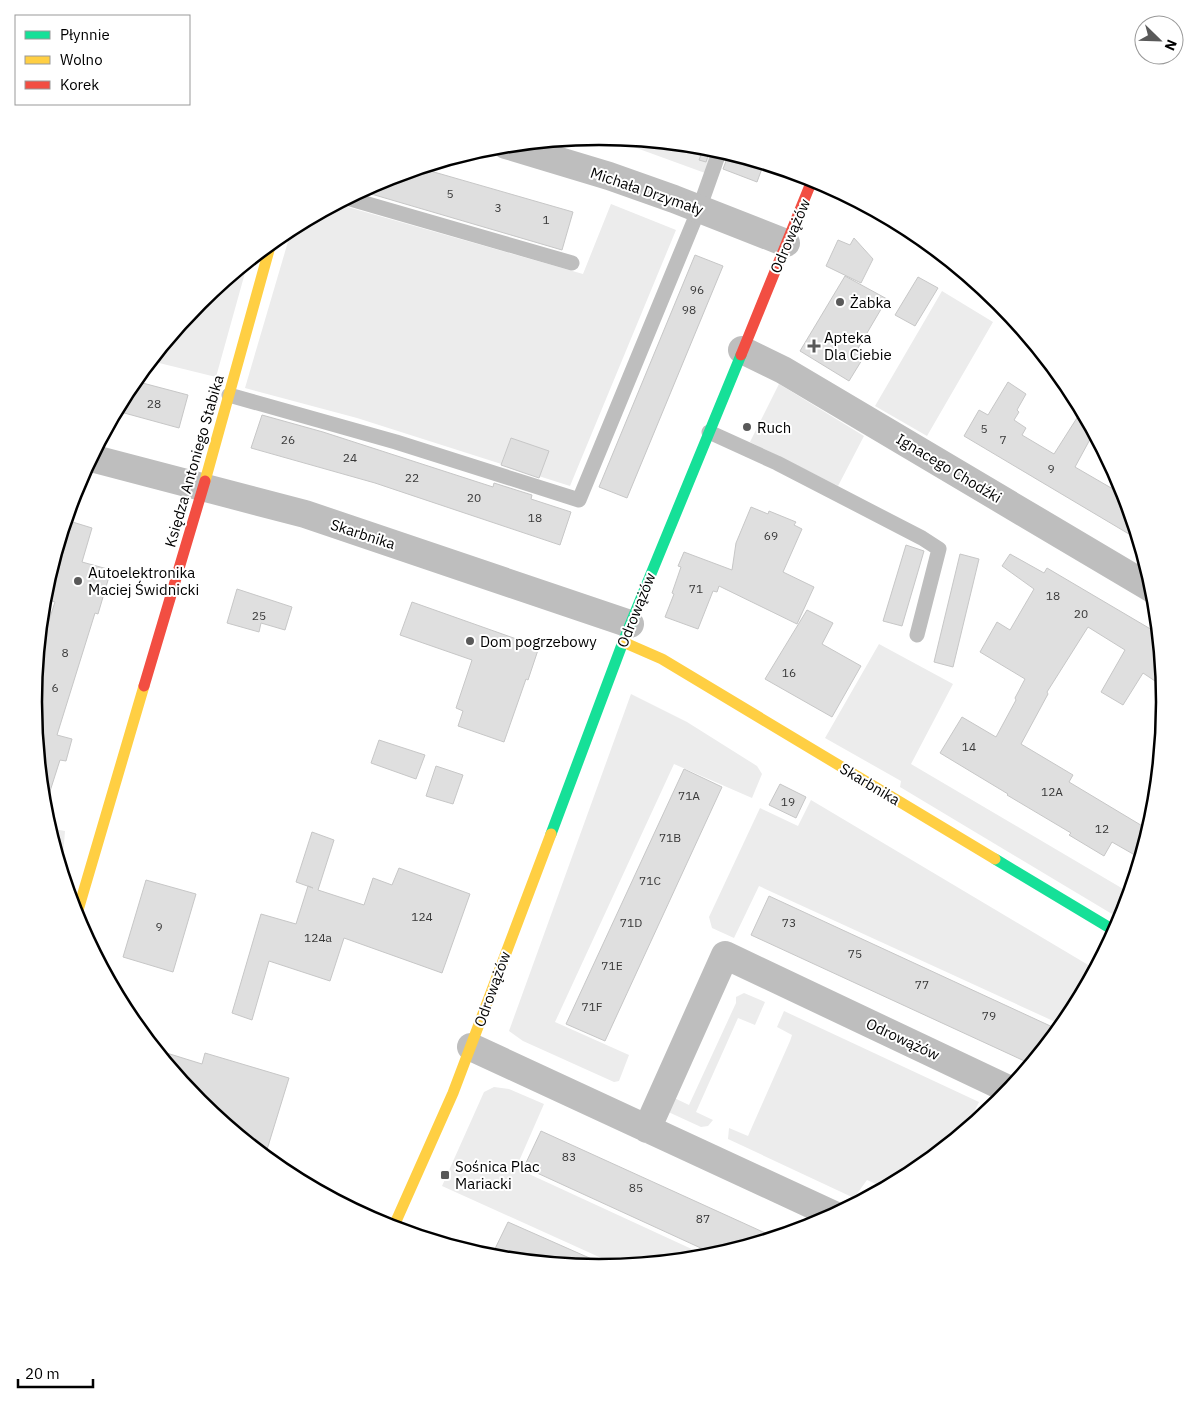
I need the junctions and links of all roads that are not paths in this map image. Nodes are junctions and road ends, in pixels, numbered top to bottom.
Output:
1 (522, 151) edge
2 (717, 158) edge
3 (810, 186) edge
4 (356, 201) edge
5 (699, 209) junction
6 (786, 243) junction
7 (268, 255) edge
8 (572, 263) dead end
9 (742, 350) junction
10 (229, 395) junction
11 (709, 432) junction
12 (98, 460) edge
13 (203, 488) junction
14 (1144, 584) edge
15 (627, 633) junction
16 (917, 635) dead end
17 (80, 903) edge
18 (1109, 927) edge
19 (471, 1047) junction
20 (1002, 1086) edge
21 (647, 1129) junction
22 (826, 1211) edge
23 (396, 1221) edge

1 - 5 street, Michała Drzymały
2 - 5 lane
3 - 6 street, Odrowążów
4 - 8 lane
5 - 6 street, Michała Drzymały
5 - 10 lane
6 - 9 street, Odrowążów
7 - 10 street, Księdza Antoniego Stabika
9 - 11 street, Odrowążów
9 - 14 street, Ignacego Chodźki
10 - 13 street, Księdza Antoniego Stabika
11 - 15 street, Odrowążów
11 - 16 lane
12 - 13 street, Skarbnika
13 - 15 street, Skarbnika
13 - 17 street, Księdza Antoniego Stabika
15 - 18 street, Skarbnika
15 - 19 street, Odrowążów
19 - 21 street, Odrowążów
19 - 23 street, Odrowążów
20 - 21 street, Odrowążów
21 - 22 street, Odrowążów

